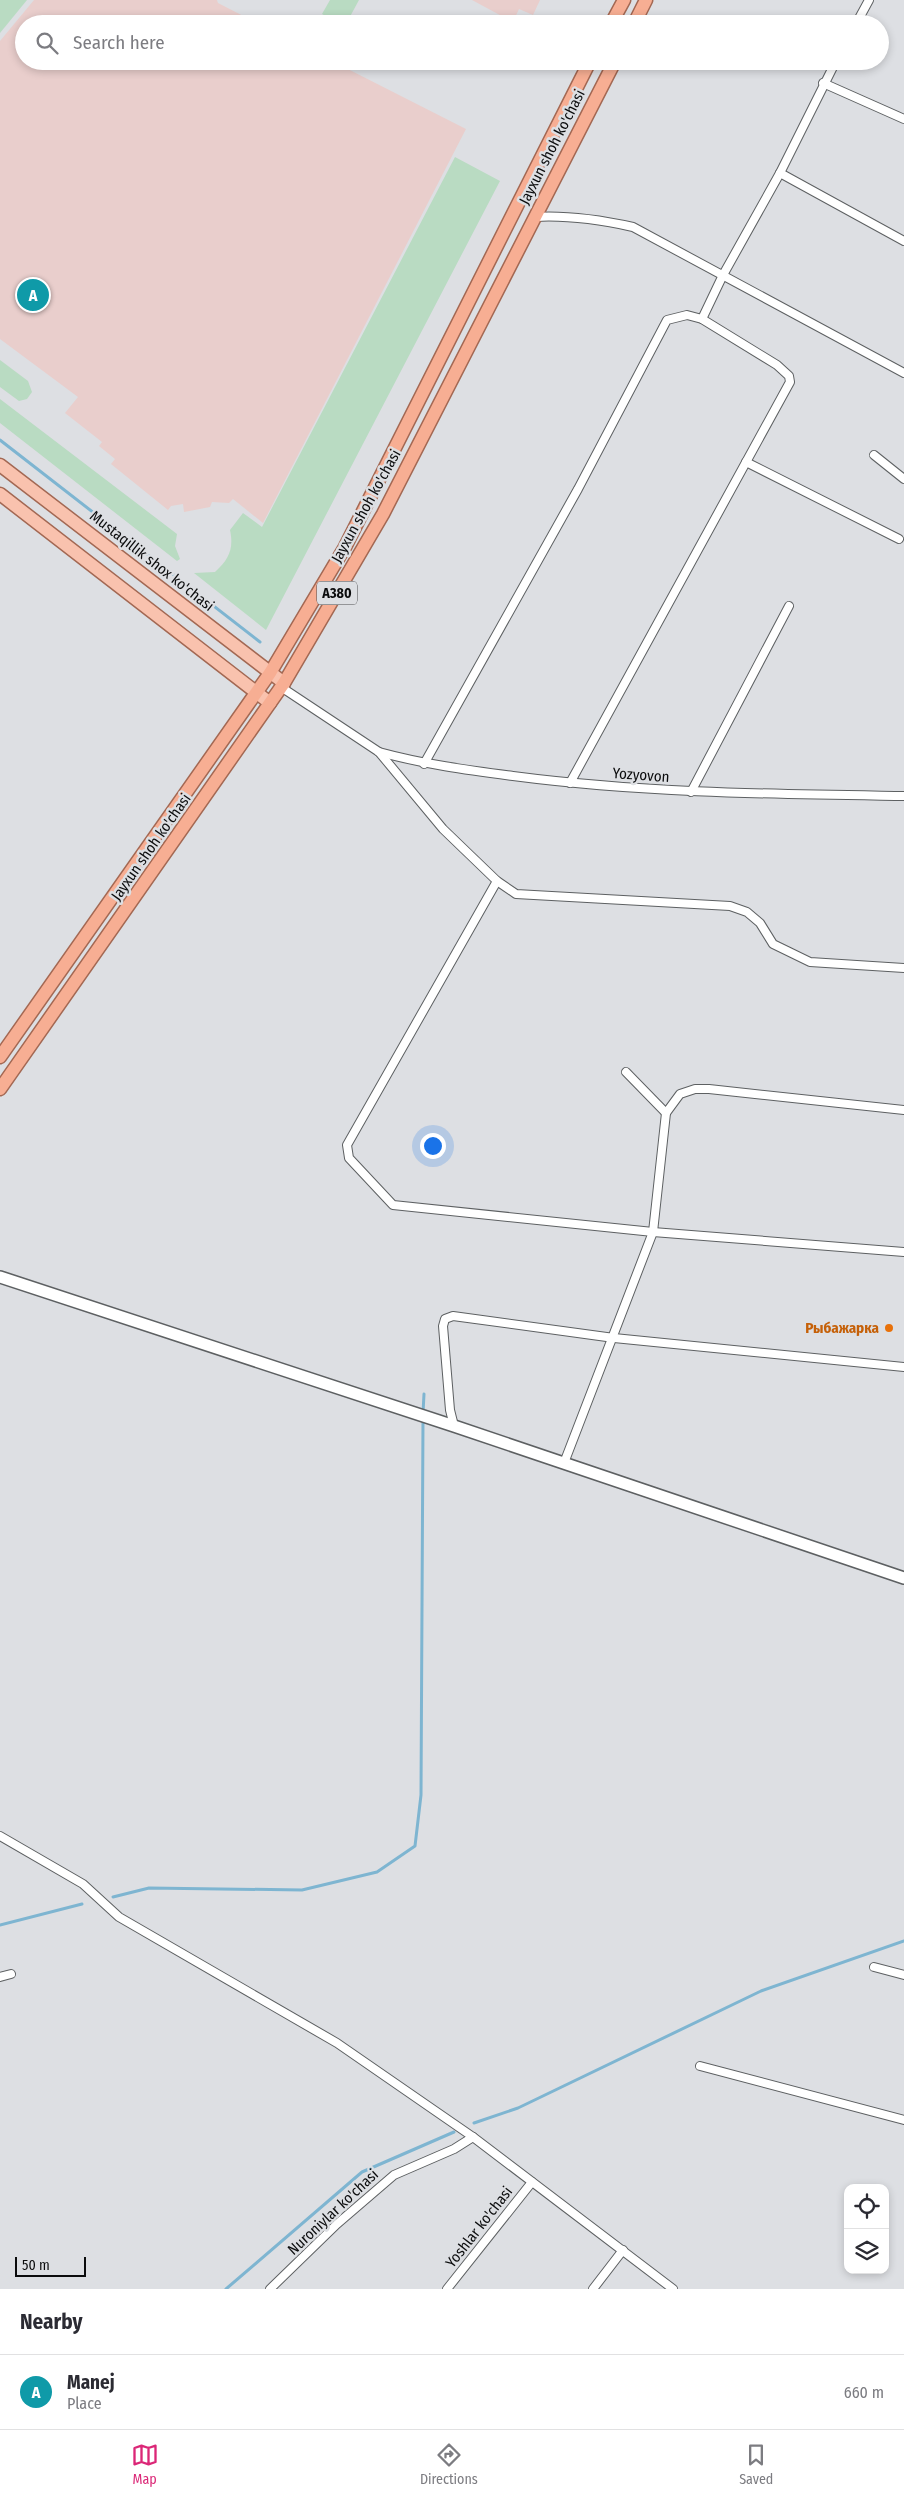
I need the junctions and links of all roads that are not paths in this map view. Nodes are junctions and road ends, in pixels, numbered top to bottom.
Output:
1 (624, 0) edge
2 (646, 0) edge
3 (869, 0) edge
4 (616, 15) edge
5 (638, 15) edge
6 (861, 15) edge
7 (585, 70) edge
8 (610, 70) edge
9 (831, 70) edge
10 (823, 83) junction
11 (904, 119) edge
12 (780, 173) junction
13 (535, 216) junction
14 (904, 241) edge
15 (723, 275) junction
16 (702, 319) junction
17 (904, 373) edge
18 (874, 455) dead end
19 (746, 462) junction
20 (0, 464) edge
21 (904, 479) edge
22 (0, 494) edge
23 (899, 539) dead end
24 (789, 606) dead end
25 (270, 673) junction
26 (283, 685) junction
27 (256, 693) junction
28 (270, 703) junction
29 (378, 752) junction
30 (424, 764) junction
31 (570, 783) junction
32 (691, 792) junction
33 (904, 796) edge
34 (497, 881) junction
35 (904, 968) edge
36 (0, 1056) edge
37 (626, 1072) dead end
38 (0, 1089) edge
39 (904, 1110) edge
40 (666, 1113) junction
41 (653, 1232) junction
42 (904, 1252) edge
43 (0, 1277) edge
44 (614, 1338) junction
45 (904, 1367) edge
46 (454, 1426) junction
47 (564, 1463) junction
48 (904, 1578) edge
49 (0, 1836) edge
50 (874, 1967) dead end
51 (11, 1974) dead end
52 (904, 1975) edge
53 (0, 1977) edge
54 (700, 2066) dead end
55 (904, 2120) edge
56 (473, 2137) junction
57 (532, 2182) junction
58 (624, 2250) junction
59 (270, 2289) edge
60 (447, 2289) edge
61 (593, 2289) edge
62 (673, 2289) edge

1 - 4 highway
2 - 5 highway
3 - 6 street
7 - 25 highway, Jayxun shoh ko'chasi / A380
8 - 13 highway, Jayxun shoh ko'chasi / A380
9 - 10 street
10 - 11 street
10 - 12 street
12 - 14 street
12 - 15 street
13 - 15 street
13 - 26 highway, Jayxun shoh ko'chasi / A380
15 - 16 street
15 - 17 street
16 - 19 street
16 - 30 street
18 - 21 street
19 - 23 street
19 - 31 street
20 - 25 main road, Mustaqillik shox ko'chasi
22 - 27 main road
24 - 32 street
25 - 26 main road, Mustaqillik shox ko'chasi
25 - 27 highway, Jayxun shoh ko'chasi / A380
26 - 28 highway, Jayxun shoh ko'chasi / A380
26 - 29 street
27 - 28 main road
27 - 36 highway, Jayxun shoh ko'chasi / A380
28 - 38 highway, Jayxun shoh ko'chasi / A380
29 - 30 street, Yozyovon
29 - 34 street
30 - 31 street, Yozyovon
31 - 32 street, Yozyovon
32 - 33 street, Yozyovon
34 - 35 street
34 - 41 street
37 - 40 street
39 - 40 street
40 - 41 street
41 - 42 street
41 - 44 street
43 - 46 main road
44 - 45 street
44 - 46 street
44 - 47 street
46 - 47 main road
47 - 48 main road
49 - 56 street
50 - 52 street
51 - 53 street
54 - 55 street
56 - 57 street
56 - 59 street, Nuroniylar ko'chasi
57 - 58 street
57 - 60 street, Yoshlar ko'chasi
58 - 61 street
58 - 62 street

